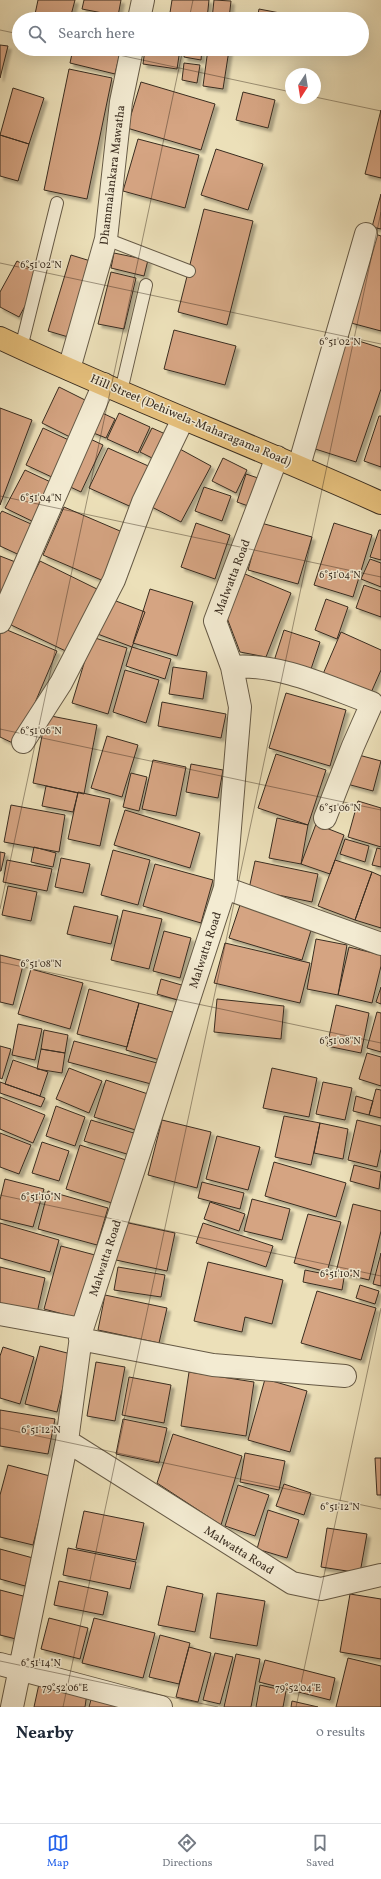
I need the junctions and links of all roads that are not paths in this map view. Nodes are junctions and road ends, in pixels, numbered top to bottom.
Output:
1 (143, 0) edge
2 (140, 12) edge
3 (131, 56) edge
4 (57, 203) dead end
5 (366, 234) dead end
6 (106, 239) junction
7 (189, 271) dead end
8 (146, 286) dead end
9 (0, 338) edge
10 (21, 348) junction
11 (70, 369) junction
12 (113, 388) junction
13 (183, 419) junction
14 (278, 457) junction
15 (299, 466) junction
16 (381, 503) edge
17 (0, 622) edge
18 (232, 667) junction
19 (377, 705) edge
20 (23, 742) dead end
21 (325, 818) dead end
22 (225, 888) junction
23 (381, 944) edge
24 (0, 1314) edge
25 (81, 1334) junction
26 (345, 1376) dead end
27 (68, 1441) junction
28 (381, 1575) edge
29 (10, 1667) edge
30 (12, 1707) edge
31 (161, 1707) edge

1 - 2 street
3 - 6 street, Dhammalankara Mawatha
4 - 10 lane
5 - 15 street
6 - 7 lane
6 - 11 street, Dhammalankara Mawatha
8 - 12 lane
9 - 10 main road, Hill Street (Dehiwela-Maharagama Road)
10 - 11 main road, Hill Street (Dehiwela-Maharagama Road)
11 - 12 main road, Hill Street (Dehiwela-Maharagama Road)
12 - 13 main road, Hill Street (Dehiwela-Maharagama Road)
12 - 17 street
13 - 14 main road, Hill Street (Dehiwela-Maharagama Road)
13 - 20 street
14 - 15 main road, Hill Street (Dehiwela-Maharagama Road)
14 - 18 street, Malwatta Road
15 - 16 main road, Hill Street (Dehiwela-Maharagama Road)
18 - 19 street
18 - 22 street, Malwatta Road
19 - 21 street
22 - 23 street
22 - 25 street, Malwatta Road
24 - 25 street
25 - 26 street
25 - 27 street, Malwatta Road
27 - 28 street, Malwatta Road
27 - 29 street, Malwatta Road
29 - 30 street, Malwatta Road
29 - 31 street

